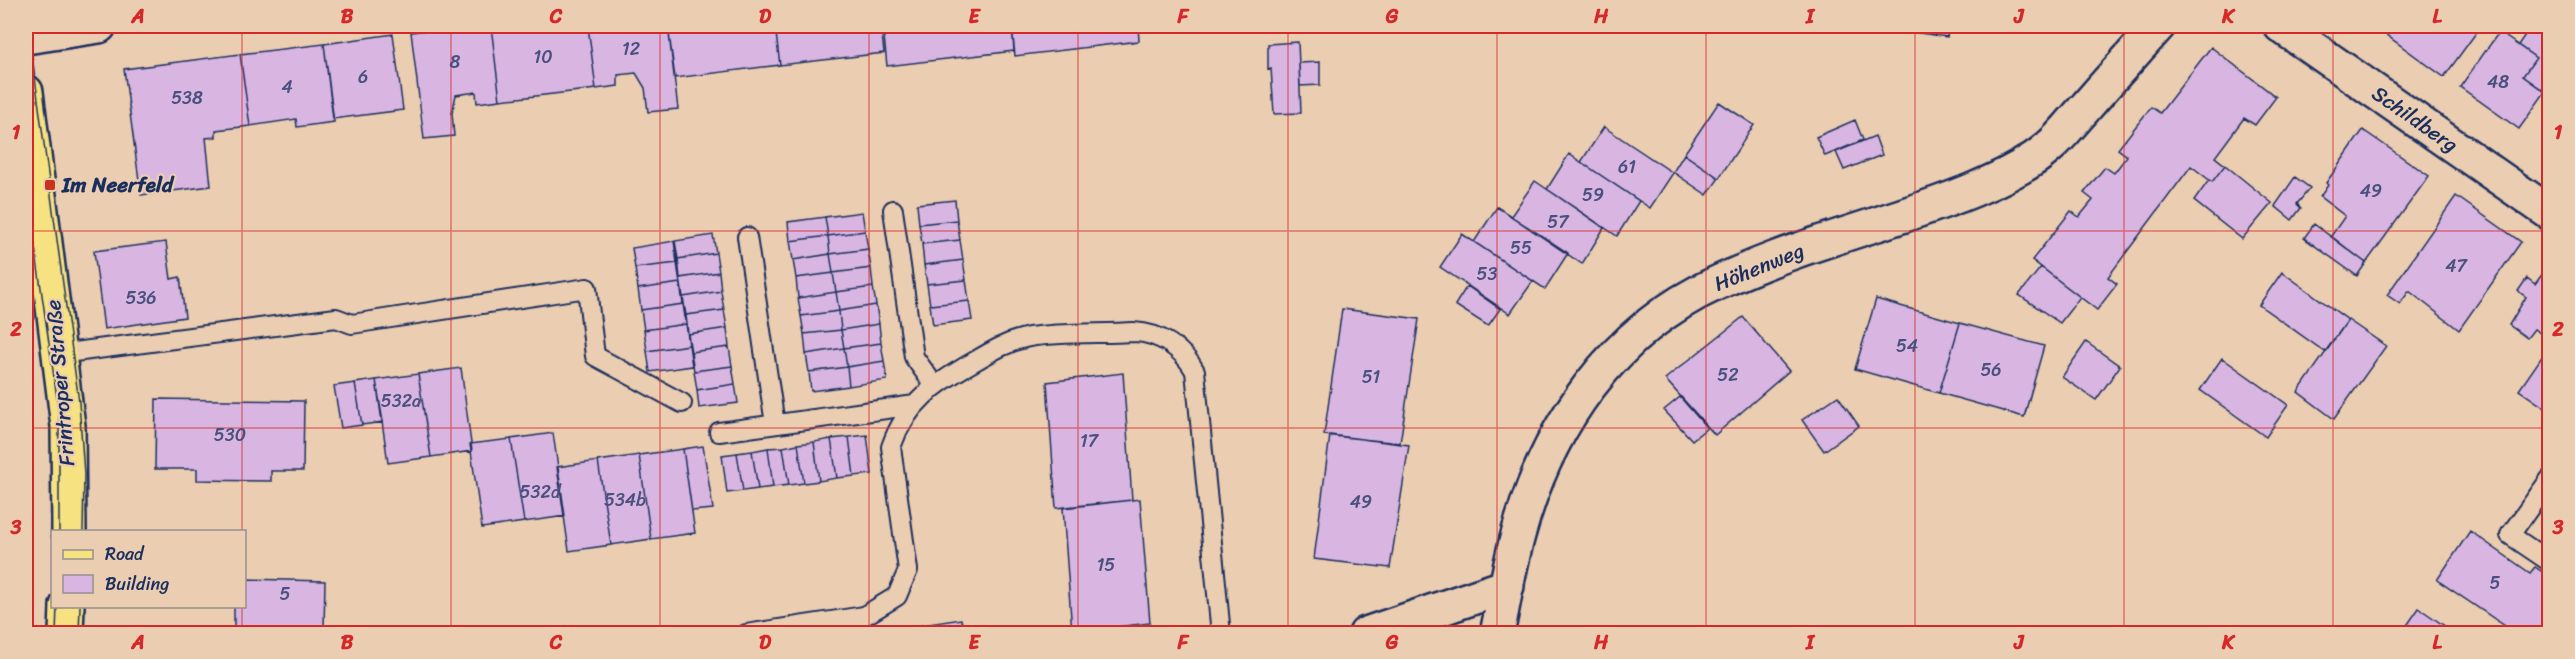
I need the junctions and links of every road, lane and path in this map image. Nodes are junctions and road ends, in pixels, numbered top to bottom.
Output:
1 (99, 26) edge
2 (2158, 26) edge
3 (2281, 26) edge
4 (26, 37) edge
5 (26, 92) edge
6 (893, 210) dead end
7 (2550, 213) edge
8 (747, 237) dead end
9 (59, 354) junction
10 (934, 386) junction
11 (682, 403) dead end
12 (915, 405) junction
13 (775, 424) junction
14 (718, 432) dead end
15 (2550, 479) edge
16 (69, 530) edge
17 (2550, 562) edge
18 (1507, 586) junction
19 (67, 608) edge
20 (66, 633) edge
21 (746, 633) edge
22 (1221, 633) edge
23 (1366, 633) edge
24 (1497, 633) edge

1 - 4 street
2 - 18 street, Höhenweg
3 - 7 street, Schildberg
5 - 9 main road, Frintroper Straße
6 - 10 lane
8 - 13 lane
9 - 11 lane
9 - 16 main road, Frintroper Straße
10 - 12 lane
10 - 22 lane
12 - 13 lane
12 - 21 lane
13 - 14 lane
15 - 17 lane
18 - 23 street
18 - 24 street, Höhenweg
19 - 20 main road

